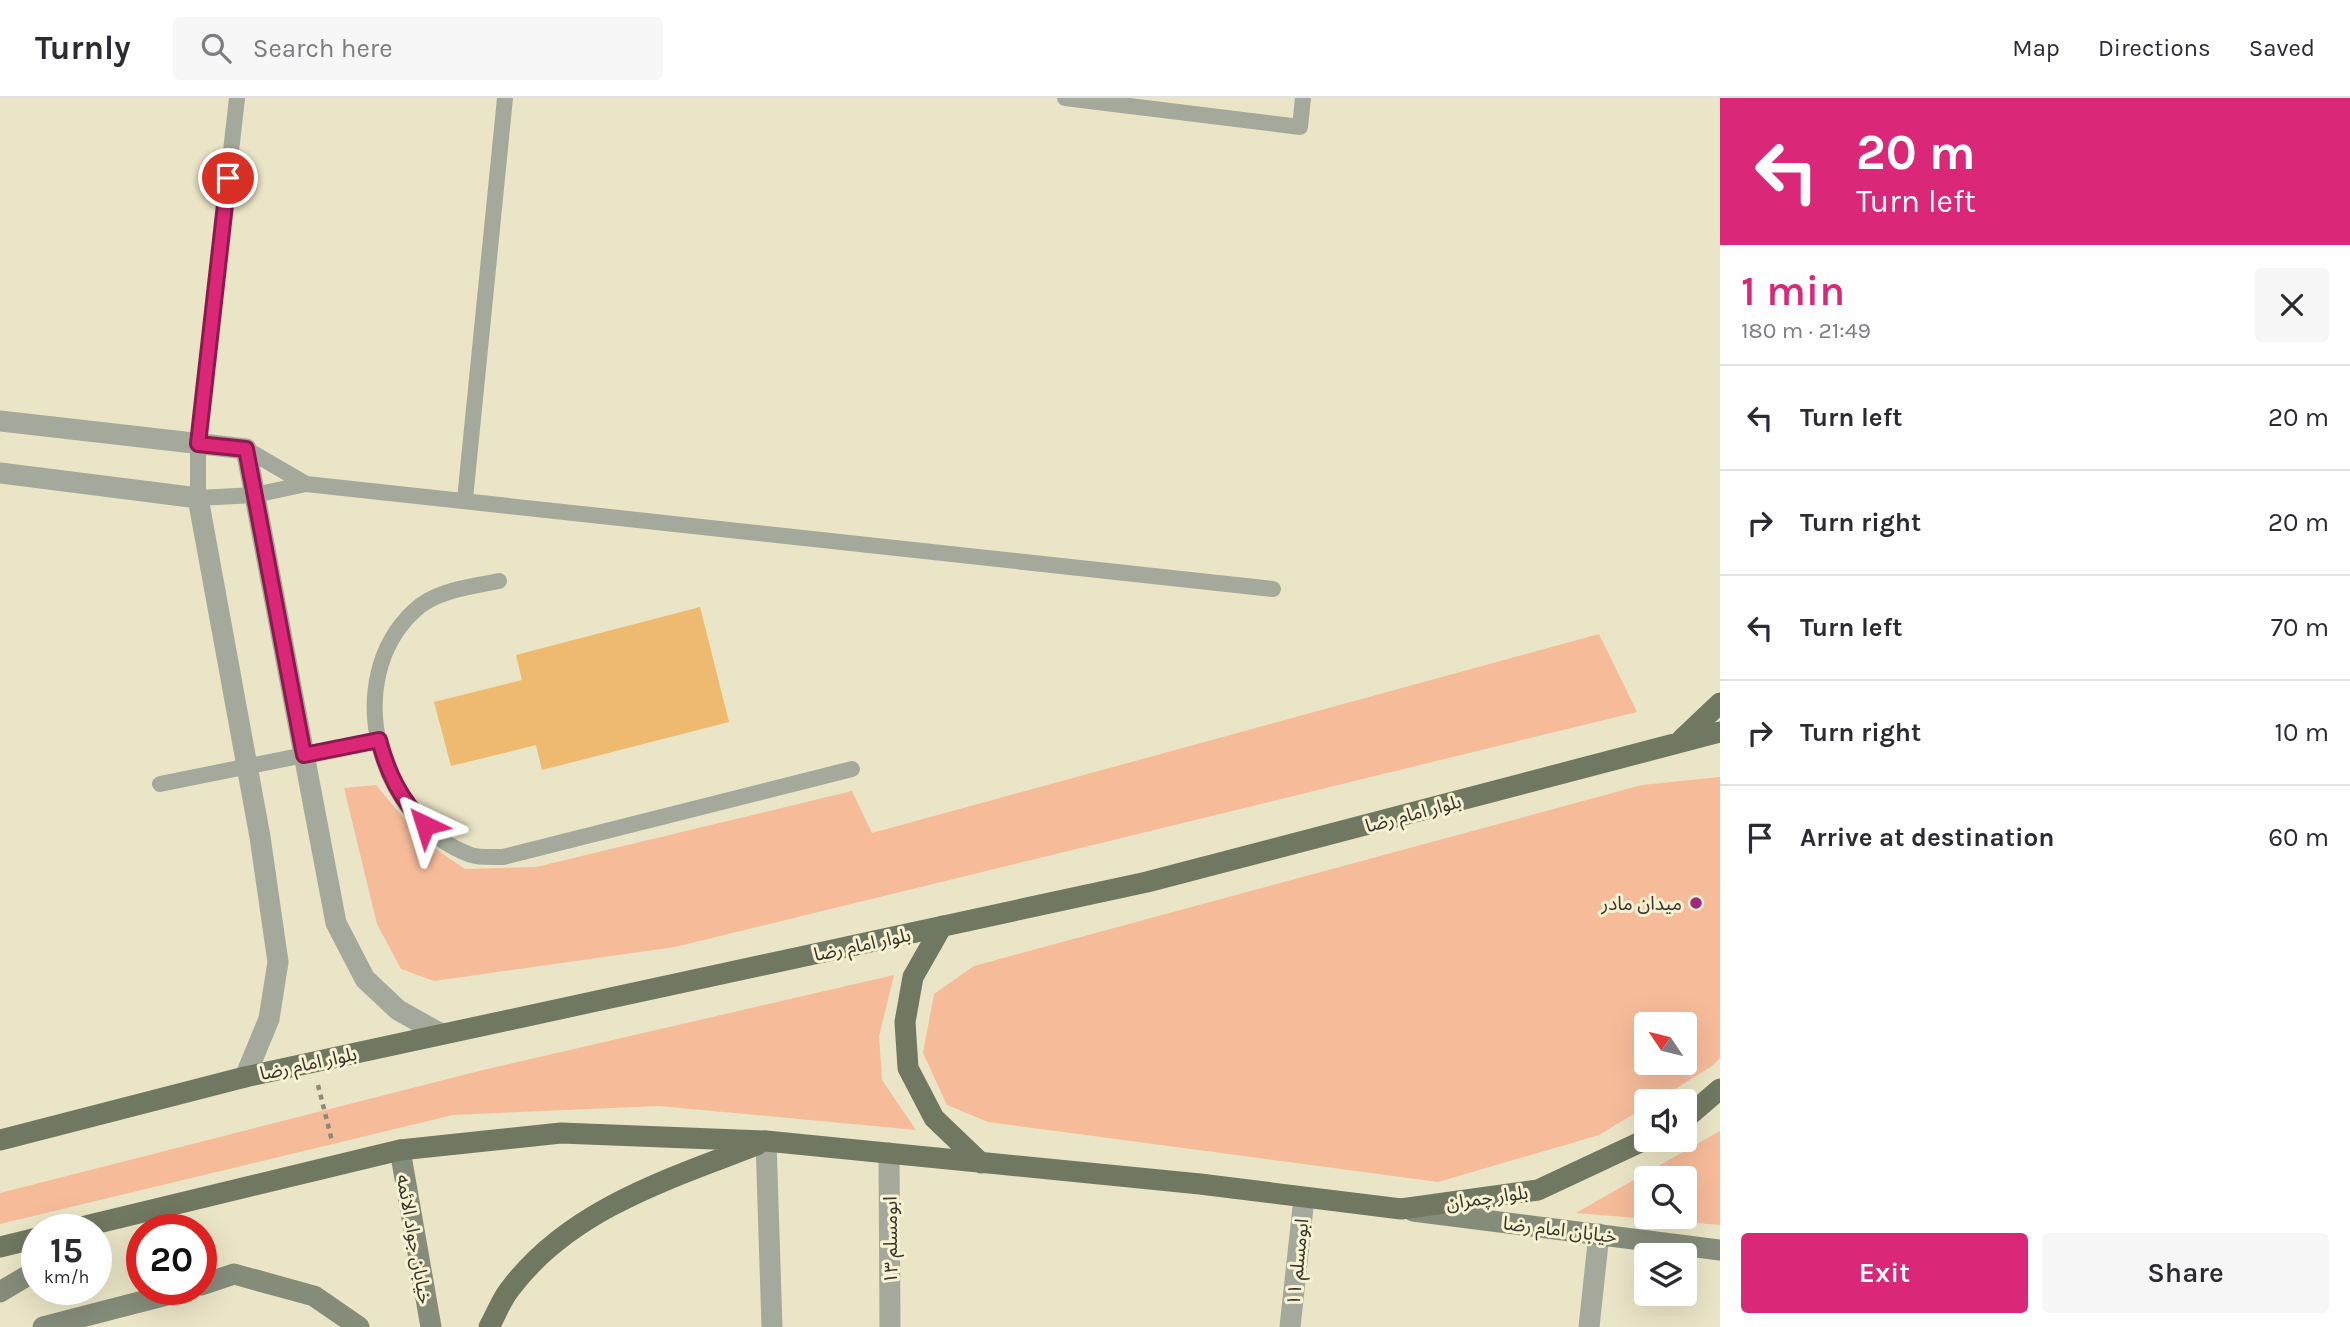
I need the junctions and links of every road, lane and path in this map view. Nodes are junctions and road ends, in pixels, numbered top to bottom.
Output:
1 (237, 98) edge
2 (505, 98) edge
3 (1065, 98) edge
4 (1303, 98) edge
5 (0, 421) edge
6 (198, 444) junction
7 (246, 449) junction
8 (0, 472) edge
9 (306, 484) junction
10 (255, 495) junction
11 (198, 498) junction
12 (465, 499) junction
13 (499, 581) dead end
14 (1273, 589) dead end
15 (1720, 703) edge
16 (1720, 732) edge
17 (379, 740) junction
18 (1679, 742) junction
19 (304, 755) junction
20 (247, 767) junction
21 (852, 769) dead end
22 (160, 784) dead end
23 (942, 926) junction
24 (441, 1034) junction
25 (313, 1062) junction
26 (245, 1077) junction
27 (1720, 1089) edge
28 (1697, 1109) edge
29 (0, 1140) edge
30 (766, 1141) junction
31 (1634, 1145) edge
32 (400, 1150) junction
33 (889, 1153) junction
34 (981, 1163) junction
35 (338, 1166) junction
36 (1304, 1198) junction
37 (1401, 1209) junction
38 (124, 1217) junction
39 (112, 1220) edge
40 (112, 1224) edge
41 (1599, 1234) junction
42 (21, 1242) edge
43 (0, 1247) edge
44 (1720, 1250) edge
45 (21, 1280) edge
46 (217, 1280) edge
47 (0, 1292) edge
48 (128, 1305) edge
49 (43, 1327) edge
50 (359, 1327) edge
51 (430, 1327) edge
52 (489, 1327) edge
53 (772, 1327) edge
54 (890, 1327) edge
55 (1290, 1327) edge
56 (1589, 1327) edge

1 - 6 lane
2 - 12 lane
3 - 4 lane
5 - 6 street
6 - 7 street
6 - 11 lane
7 - 9 lane
7 - 10 street
8 - 11 street
9 - 10 lane
9 - 12 lane
10 - 11 lane
10 - 19 street
11 - 20 street
12 - 14 lane
13 - 17 lane
15 - 18 main road
16 - 18 main road, بلوار امام رضا
17 - 19 lane
17 - 21 lane
18 - 23 main road, بلوار امام رضا
19 - 20 lane
19 - 24 street
20 - 22 lane
20 - 26 street
23 - 24 main road, بلوار امام رضا
23 - 34 main road
24 - 25 main road, بلوار امام رضا
25 - 26 main road, بلوار امام رضا
25 - 35 path
26 - 29 main road, بلوار امام رضا
27 - 28 main road
30 - 32 main road
30 - 33 main road
30 - 52 main road
30 - 53 street
31 - 37 main road, بلوار چمران
32 - 35 main road
32 - 51 street, خیابان جواد الائمه
33 - 34 main road
33 - 54 street, ابومسلم ۱۳
34 - 36 main road
35 - 38 main road
36 - 37 main road
36 - 55 street, ابومسلم ۱۱
37 - 41 street, خیابان امام رضا
38 - 39 main road
38 - 40 street
41 - 44 street, خیابان امام رضا
41 - 56 street
42 - 43 main road
45 - 47 street
46 - 50 street
48 - 49 street

